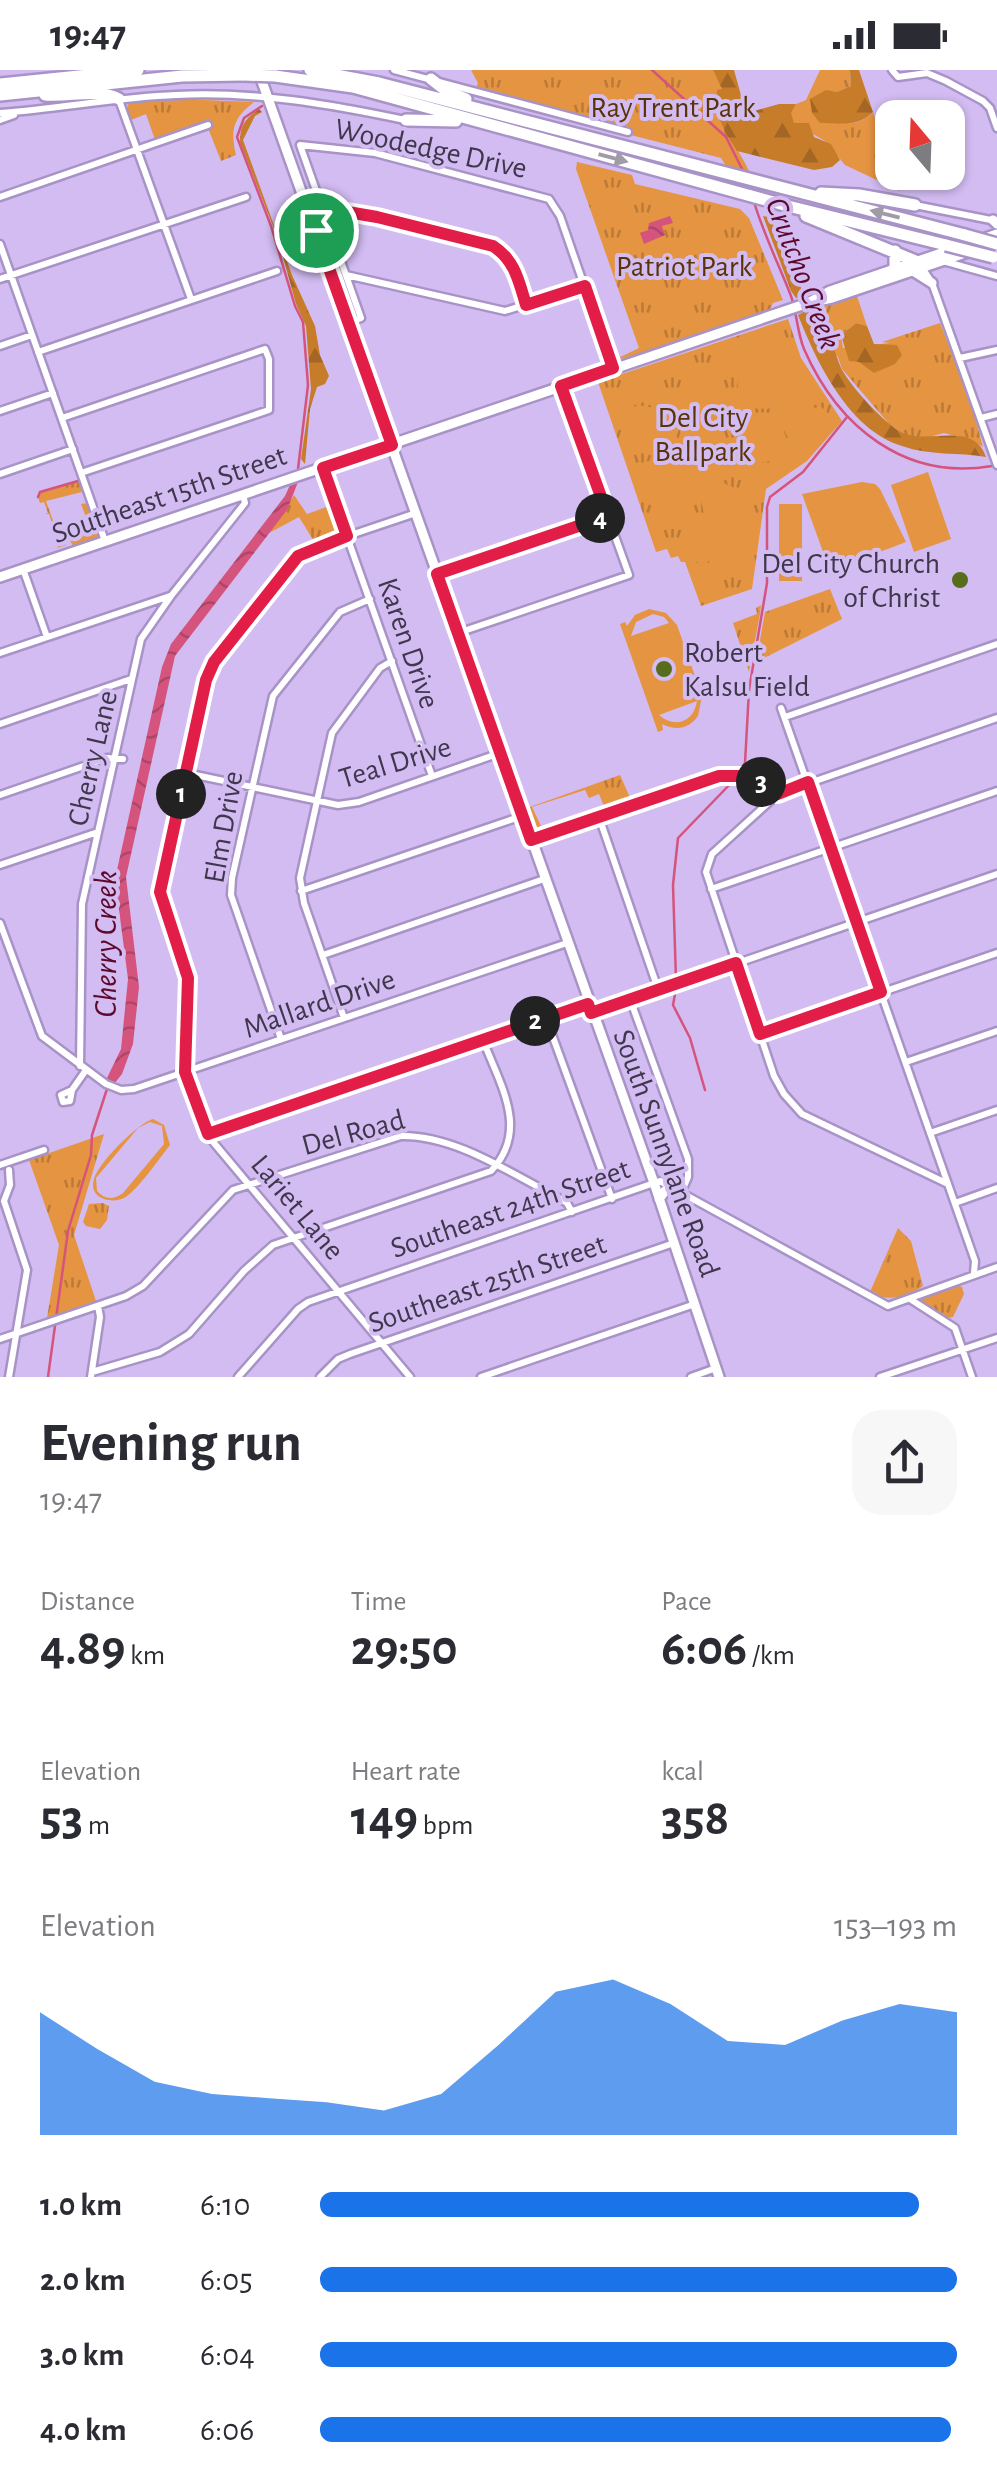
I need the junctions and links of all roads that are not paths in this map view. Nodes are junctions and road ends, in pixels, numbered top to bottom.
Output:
1 (55, 70) edge
2 (138, 70) edge
3 (258, 70) edge
4 (310, 70) edge
5 (394, 70) edge
6 (892, 70) edge
7 (431, 79) junction
8 (0, 83) edge
9 (21, 92) junction
10 (0, 94) edge
11 (268, 96) junction
12 (119, 99) junction
13 (993, 106) edge
14 (0, 116) edge
15 (512, 117) junction
16 (406, 120) joint
17 (485, 123) junction
18 (208, 126) dead end
19 (997, 128) edge
20 (628, 132) dead end
21 (300, 145) joint
22 (138, 149) junction
23 (804, 194) junction
24 (0, 197) edge
25 (246, 197) dead end
26 (916, 205) joint
27 (788, 206) junction
28 (323, 211) junction
29 (310, 215) junction
30 (996, 222) edge
31 (164, 224) junction
32 (997, 234) edge
33 (0, 244) edge
34 (996, 250) edge
35 (894, 252) junction
36 (938, 259) junction
37 (918, 267) junction
38 (895, 270) junction
39 (277, 271) dead end
40 (11, 276) junction
41 (346, 276) junction
42 (997, 276) edge
43 (0, 279) edge
44 (932, 283) joint
45 (863, 284) junction
46 (585, 286) junction
47 (190, 300) junction
48 (526, 305) junction
49 (348, 323) junction
50 (32, 335) junction
51 (0, 346) edge
52 (997, 350) edge
53 (38, 352) junction
54 (960, 358) junction
55 (613, 368) junction
56 (561, 386) junction
57 (53, 393) junction
58 (0, 411) edge
59 (997, 414) edge
60 (62, 418) junction
61 (981, 418) junction
62 (392, 445) junction
63 (73, 449) junction
64 (997, 465) edge
65 (323, 468) junction
66 (82, 473) junction
67 (0, 474) edge
68 (243, 495) junction
69 (416, 512) junction
70 (608, 516) junction
71 (347, 536) junction
72 (106, 541) junction
73 (22, 569) junction
74 (437, 574) junction
75 (0, 577) edge
76 (171, 596) junction
77 (370, 599) junction
78 (458, 634) junction
79 (46, 637) junction
80 (997, 644) edge
81 (0, 653) edge
82 (392, 661) junction
83 (132, 679) junction
84 (781, 708) dead end
85 (784, 717) junction
86 (997, 718) edge
87 (0, 724) edge
88 (500, 753) junction
89 (119, 758) junction
90 (186, 772) junction
91 (432, 776) junction
92 (808, 782) junction
93 (251, 787) junction
94 (997, 791) edge
95 (0, 794) edge
96 (778, 794) junction
97 (318, 802) junction
98 (522, 816) junction
99 (598, 817) junction
100 (98, 832) junction
101 (531, 840) junction
102 (831, 848) junction
103 (0, 865) edge
104 (997, 874) edge
105 (544, 879) junction
106 (711, 889) junction
107 (301, 891) junction
108 (856, 922) junction
109 (0, 923) edge
110 (566, 943) junction
111 (997, 952) edge
112 (323, 955) junction
113 (736, 963) junction
114 (658, 989) junction
115 (881, 992) junction
116 (630, 999) junction
117 (589, 1008) junction
118 (344, 1018) junction
119 (546, 1018) junction
120 (997, 1031) edge
121 (760, 1034) junction
122 (281, 1039) junction
123 (484, 1040) junction
124 (906, 1062) junction
125 (83, 1068) junction
126 (185, 1072) junction
127 (72, 1090) dead end
128 (997, 1110) edge
129 (930, 1132) junction
130 (208, 1134) junction
131 (44, 1150) dead end
132 (0, 1165) edge
133 (496, 1167) junction
134 (9, 1170) dead end
135 (654, 1183) junction
136 (948, 1184) junction
137 (250, 1186) junction
138 (997, 1188) edge
139 (676, 1190) junction
140 (612, 1198) junction
141 (659, 1200) junction
142 (2, 1201) edge
143 (955, 1203) junction
144 (572, 1212) junction
145 (294, 1238) junction
146 (674, 1243) junction
147 (997, 1266) edge
148 (974, 1274) junction
149 (338, 1290) junction
150 (909, 1298) junction
151 (695, 1304) junction
152 (98, 1306) junction
153 (17, 1333) junction
154 (997, 1338) edge
155 (0, 1339) edge
156 (381, 1342) junction
157 (962, 1350) junction
158 (717, 1372) edge
159 (91, 1374) edge
160 (10, 1377) edge
161 (238, 1377) edge
162 (320, 1377) edge
163 (410, 1377) edge
164 (481, 1377) edge
165 (691, 1377) edge
166 (880, 1377) edge
167 (972, 1377) edge

1 - 8 highway
2 - 8 highway
3 - 11 main road, South Sunnylane Road
4 - 15 highway
5 - 7 street
6 - 13 street
7 - 15 highway
7 - 20 street
9 - 10 highway
9 - 12 highway
9 - 17 highway, bridge
11 - 12 street
11 - 16 street
11 - 29 main road, South Sunnylane Road
12 - 14 street
12 - 22 street
13 - 19 street
15 - 23 highway
16 - 17 highway
17 -> 27 highway
18 - 22 street
21 - 28 street, South Sunnylane Road
21 - 46 street, Woodedge Drive
22 - 24 street
22 - 31 street
23 - 26 highway
34 -> 23 highway, bridge
25 - 31 street
26 - 30 street
27 - 34 highway, bridge
27 - 35 highway
28 - 29 street
28 - 41 street, South Sunnylane Road
28 - 48 street
29 - 49 main road, South Sunnylane Road
31 - 40 street
31 - 47 street
32 - 36 main road, Southeast 15th Street
33 - 40 street
34 - 36 main road, Southeast 15th Street
35 - 37 highway
35 - 38 highway
36 - 37 main road, Southeast 15th Street
36 - 42 street
37 - 38 main road, Southeast 15th Street
37 - 44 main road
37 - 45 main road, Southeast 15th Street
38 - 45 main road, Southeast 15th Street
39 - 47 street
40 - 43 street
40 - 50 street
41 - 48 street
41 - 49 street, South Sunnylane Road
44 - 54 street
45 - 55 main road, Southeast 15th Street
46 - 48 street
46 - 55 street, Woodedge Drive
47 - 53 street
49 - 62 main road, South Sunnylane Road
50 - 51 street
50 - 53 street
52 - 54 street
53 - 57 street
54 - 61 street
55 - 56 main road, Southeast 15th Street
56 - 62 main road, Southeast 15th Street
56 - 70 street
57 - 58 street
57 - 60 street
59 - 61 street
60 - 63 street
60 - 66 street
61 - 64 street
62 - 65 main road, Southeast 15th Street
62 - 69 main road, South Sunnylane Road
63 - 66 street
63 - 67 street
65 - 68 main road, Southeast 15th Street
65 - 71 street, Karen Drive
66 - 72 street
68 - 72 main road, Southeast 15th Street
68 - 76 street, Cherry Lane
69 - 71 street, Lariet Lane
69 - 74 main road, South Sunnylane Road
70 - 74 street
70 - 78 street
71 - 77 street, Karen Drive
71 - 90 street, Lariet Lane
72 - 73 main road, Southeast 15th Street
73 - 75 main road, Southeast 15th Street
73 - 79 street
74 - 78 main road, South Sunnylane Road
76 - 79 street
76 - 83 street, Cherry Lane
77 - 82 street, Karen Drive
77 - 93 street, Elm Drive
78 - 88 main road, South Sunnylane Road
79 - 81 street
80 - 85 street
82 - 91 street, Karen Drive
82 - 97 street
83 - 87 street
83 - 89 street, Cherry Lane
84 - 85 street
85 - 92 street
86 - 92 street
88 - 91 street, Teal Drive
88 - 98 main road, South Sunnylane Road
89 - 95 street
89 - 100 street, Cherry Lane
90 - 93 street, Teal Drive
90 - 126 street, Lariet Lane
91 - 97 street, Teal Drive
92 - 96 street
92 - 102 street
93 - 97 street, Teal Drive
93 - 122 street, Elm Drive
94 - 102 street
96 - 99 street
96 - 106 street
97 - 107 street
98 - 101 main road, South Sunnylane Road
98 - 107 street
99 - 101 street
99 - 114 street
100 - 103 street
100 - 125 street, Cherry Lane
101 - 105 main road, South Sunnylane Road
102 - 106 street
102 - 108 street
104 - 108 street
105 - 110 main road, South Sunnylane Road
105 - 112 street
106 - 113 street
107 - 112 street
108 - 113 street
108 - 115 street
109 - 125 street, Mallard Drive
110 - 117 main road, South Sunnylane Road
110 - 118 street, Mallard Drive
111 - 115 street
112 - 118 street
113 - 114 street
113 - 121 street
114 - 116 street
115 - 121 street
115 - 124 street
116 - 117 street
116 - 139 street
117 - 119 street
117 - 135 main road, South Sunnylane Road
118 - 122 street, Mallard Drive
119 - 123 street
119 - 140 street
120 - 124 street
121 - 136 street
122 - 126 street, Mallard Drive
123 - 130 street
123 - 133 street
124 - 129 street
125 - 126 street, Mallard Drive
125 - 127 street
126 - 130 street, Lariet Lane
128 - 129 street
129 - 136 street
130 - 137 street, Lariet Lane
131 - 132 street
133 - 137 street, Del Road
133 - 144 street, Del Road
133 - 145 street
134 - 142 street
135 - 139 street
135 - 140 street, Southeast 24th Street
135 - 141 main road, South Sunnylane Road
136 - 143 street
137 - 145 street, Lariet Lane
137 - 152 street, Del Road
138 - 143 street
139 - 141 main road
139 - 150 street
140 - 144 street, Southeast 24th Street
141 - 146 main road, South Sunnylane Road
142 - 153 street
143 - 148 street
144 - 149 street, Southeast 24th Street
145 - 149 street, Lariet Lane
145 - 159 street
146 - 151 main road, South Sunnylane Road
146 - 156 street, Southeast 25th Street
147 - 148 street
148 - 150 street
149 - 156 street, Lariet Lane
149 - 161 street, Southeast 24th Street
150 - 157 street
151 - 158 main road, South Sunnylane Road
151 - 164 street
152 - 153 street, Del Road
152 - 159 street
153 - 155 street, Del Road
153 - 160 street
154 - 157 street
156 - 162 street, Southeast 25th Street
156 - 163 street, Lariet Lane
157 - 166 street
157 - 167 street
158 - 165 street

